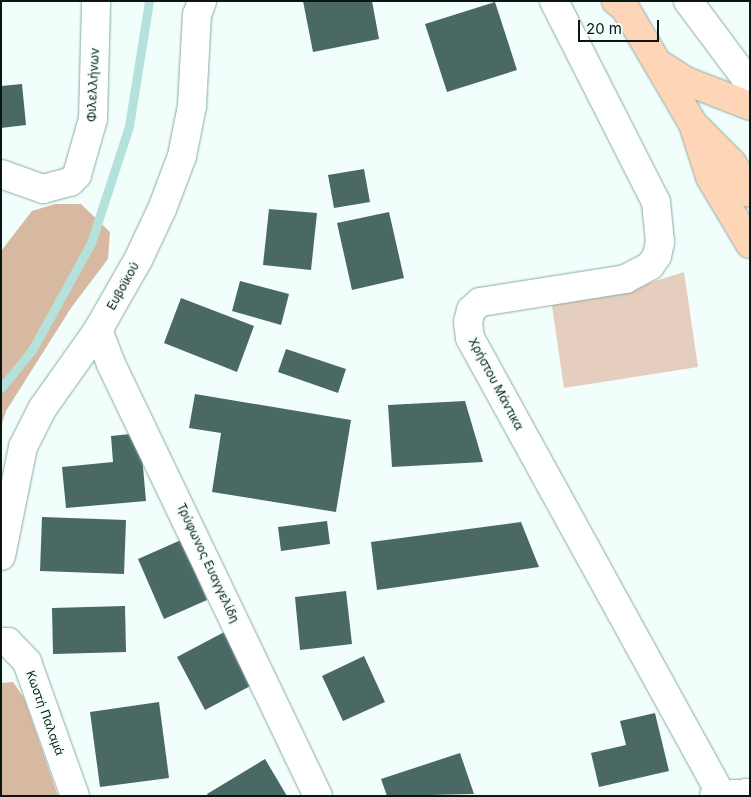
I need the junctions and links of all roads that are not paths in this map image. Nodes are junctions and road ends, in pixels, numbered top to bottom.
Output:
1 (96, 1) edge
2 (202, 1) edge
3 (554, 1) edge
4 (688, 1) edge
5 (622, 4) edge
6 (657, 62) junction
7 (750, 84) edge
8 (750, 106) edge
9 (693, 124) junction
10 (1, 174) edge
11 (750, 193) edge
12 (750, 244) edge
13 (98, 330) junction
14 (1, 556) edge
15 (1, 642) edge
16 (750, 793) edge
17 (722, 795) edge
18 (76, 796) edge
19 (318, 796) edge
20 (714, 796) edge

1 - 10 street, Φιλελλήνων
2 - 13 street, Ευβοϊκού
3 - 17 street, Χρήστου Μάντικα
4 - 7 street
5 - 6 main road
6 - 8 main road
6 - 9 main road
9 - 11 main road
9 - 12 main road
13 - 14 street, Ευβοϊκού
13 - 19 street, Τρύφωνος Ευαγγελίδη
15 - 18 street, Κωστή Παλαμά
16 - 17 street
17 - 20 street

